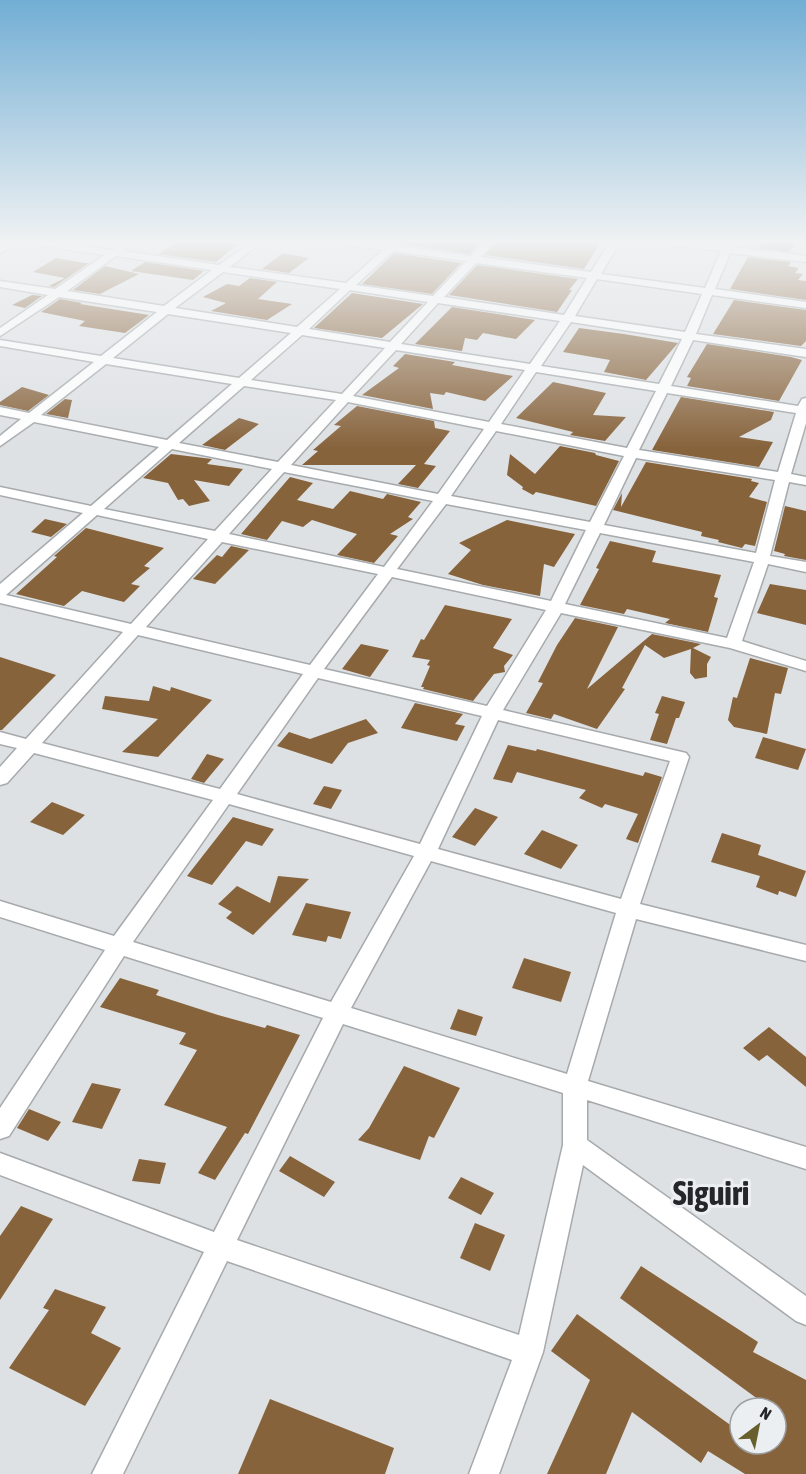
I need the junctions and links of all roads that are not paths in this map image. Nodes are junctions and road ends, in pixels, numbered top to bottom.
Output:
1 (32, 311) edge
2 (165, 311) edge
3 (171, 311) edge
4 (323, 311) edge
5 (425, 311) edge
6 (515, 311) edge
7 (573, 311) edge
8 (699, 311) edge
9 (568, 318) junction
10 (300, 331) junction
11 (0, 333) edge
12 (688, 336) junction
13 (0, 343) edge
14 (392, 346) junction
15 (806, 353) edge
16 (104, 361) junction
17 (533, 368) junction
18 (241, 383) junction
19 (661, 388) junction
20 (344, 398) junction
21 (805, 408) edge
22 (0, 411) edge
23 (32, 417) junction
24 (493, 426) junction
25 (0, 442) edge
26 (170, 444) junction
27 (630, 453) junction
28 (282, 466) junction
29 (783, 477) junction
30 (806, 481) edge
31 (0, 491) edge
32 (442, 499) junction
33 (93, 511) junction
34 (595, 528) junction
35 (219, 537) junction
36 (762, 559) junction
37 (806, 567) edge
38 (388, 572) junction
39 (0, 592) edge
40 (0, 598) edge
41 (556, 607) junction
42 (134, 629) junction
43 (733, 644) junction
44 (806, 666) edge
45 (314, 671) junction
46 (492, 713) junction
47 (0, 738) edge
48 (30, 747) junction
49 (0, 779) edge
50 (226, 797) junction
51 (426, 853) junction
52 (0, 909) edge
53 (628, 909) junction
54 (119, 946) junction
55 (806, 953) edge
56 (337, 1013) junction
57 (575, 1086) junction
58 (0, 1128) edge
59 (575, 1145) junction
60 (806, 1158) edge
61 (0, 1164) edge
62 (220, 1246) junction
63 (806, 1312) edge
64 (529, 1352) junction
65 (107, 1474) edge
66 (484, 1474) edge

1 - 11 street
2 - 16 street
3 - 10 street
4 - 10 street
5 - 14 street
6 - 9 street
7 - 9 street
8 - 12 street
9 - 12 street
9 - 17 street
10 - 14 street
10 - 18 street
12 - 15 street
12 - 19 street
13 - 16 street
14 - 17 street
14 - 20 street
16 - 18 street
16 - 23 street
17 - 19 street
17 - 24 street
18 - 20 street
18 - 26 street
19 - 21 street
19 - 27 street
20 - 24 street
20 - 28 street
21 - 29 street
22 - 23 street
23 - 25 street
23 - 26 street
24 - 27 street
24 - 32 street
26 - 28 street
26 - 33 street
27 - 29 street
27 - 34 street
28 - 32 street
28 - 35 street
29 - 30 street
29 - 36 street
31 - 33 street
32 - 34 street
32 - 38 street
33 - 35 street
33 - 39 street
34 - 36 street
34 - 41 street
35 - 38 street
35 - 42 street
36 - 37 street
36 - 43 street
38 - 41 street
38 - 45 street
40 - 42 street
41 - 43 street
41 - 46 street
42 - 45 street
42 - 48 street
43 - 44 street
45 - 46 street
45 - 50 street
46 - 51 street
46 - 53 street
47 - 48 street
48 - 49 street
48 - 50 street
50 - 51 street
50 - 54 street
51 - 53 street
51 - 56 street
52 - 54 street
53 - 55 street
53 - 57 street
54 - 56 street
54 - 58 street
56 - 57 street
56 - 62 street
57 - 59 street
57 - 60 street
59 - 63 street
59 - 64 street
61 - 62 street
62 - 64 street
62 - 65 street
64 - 66 street

